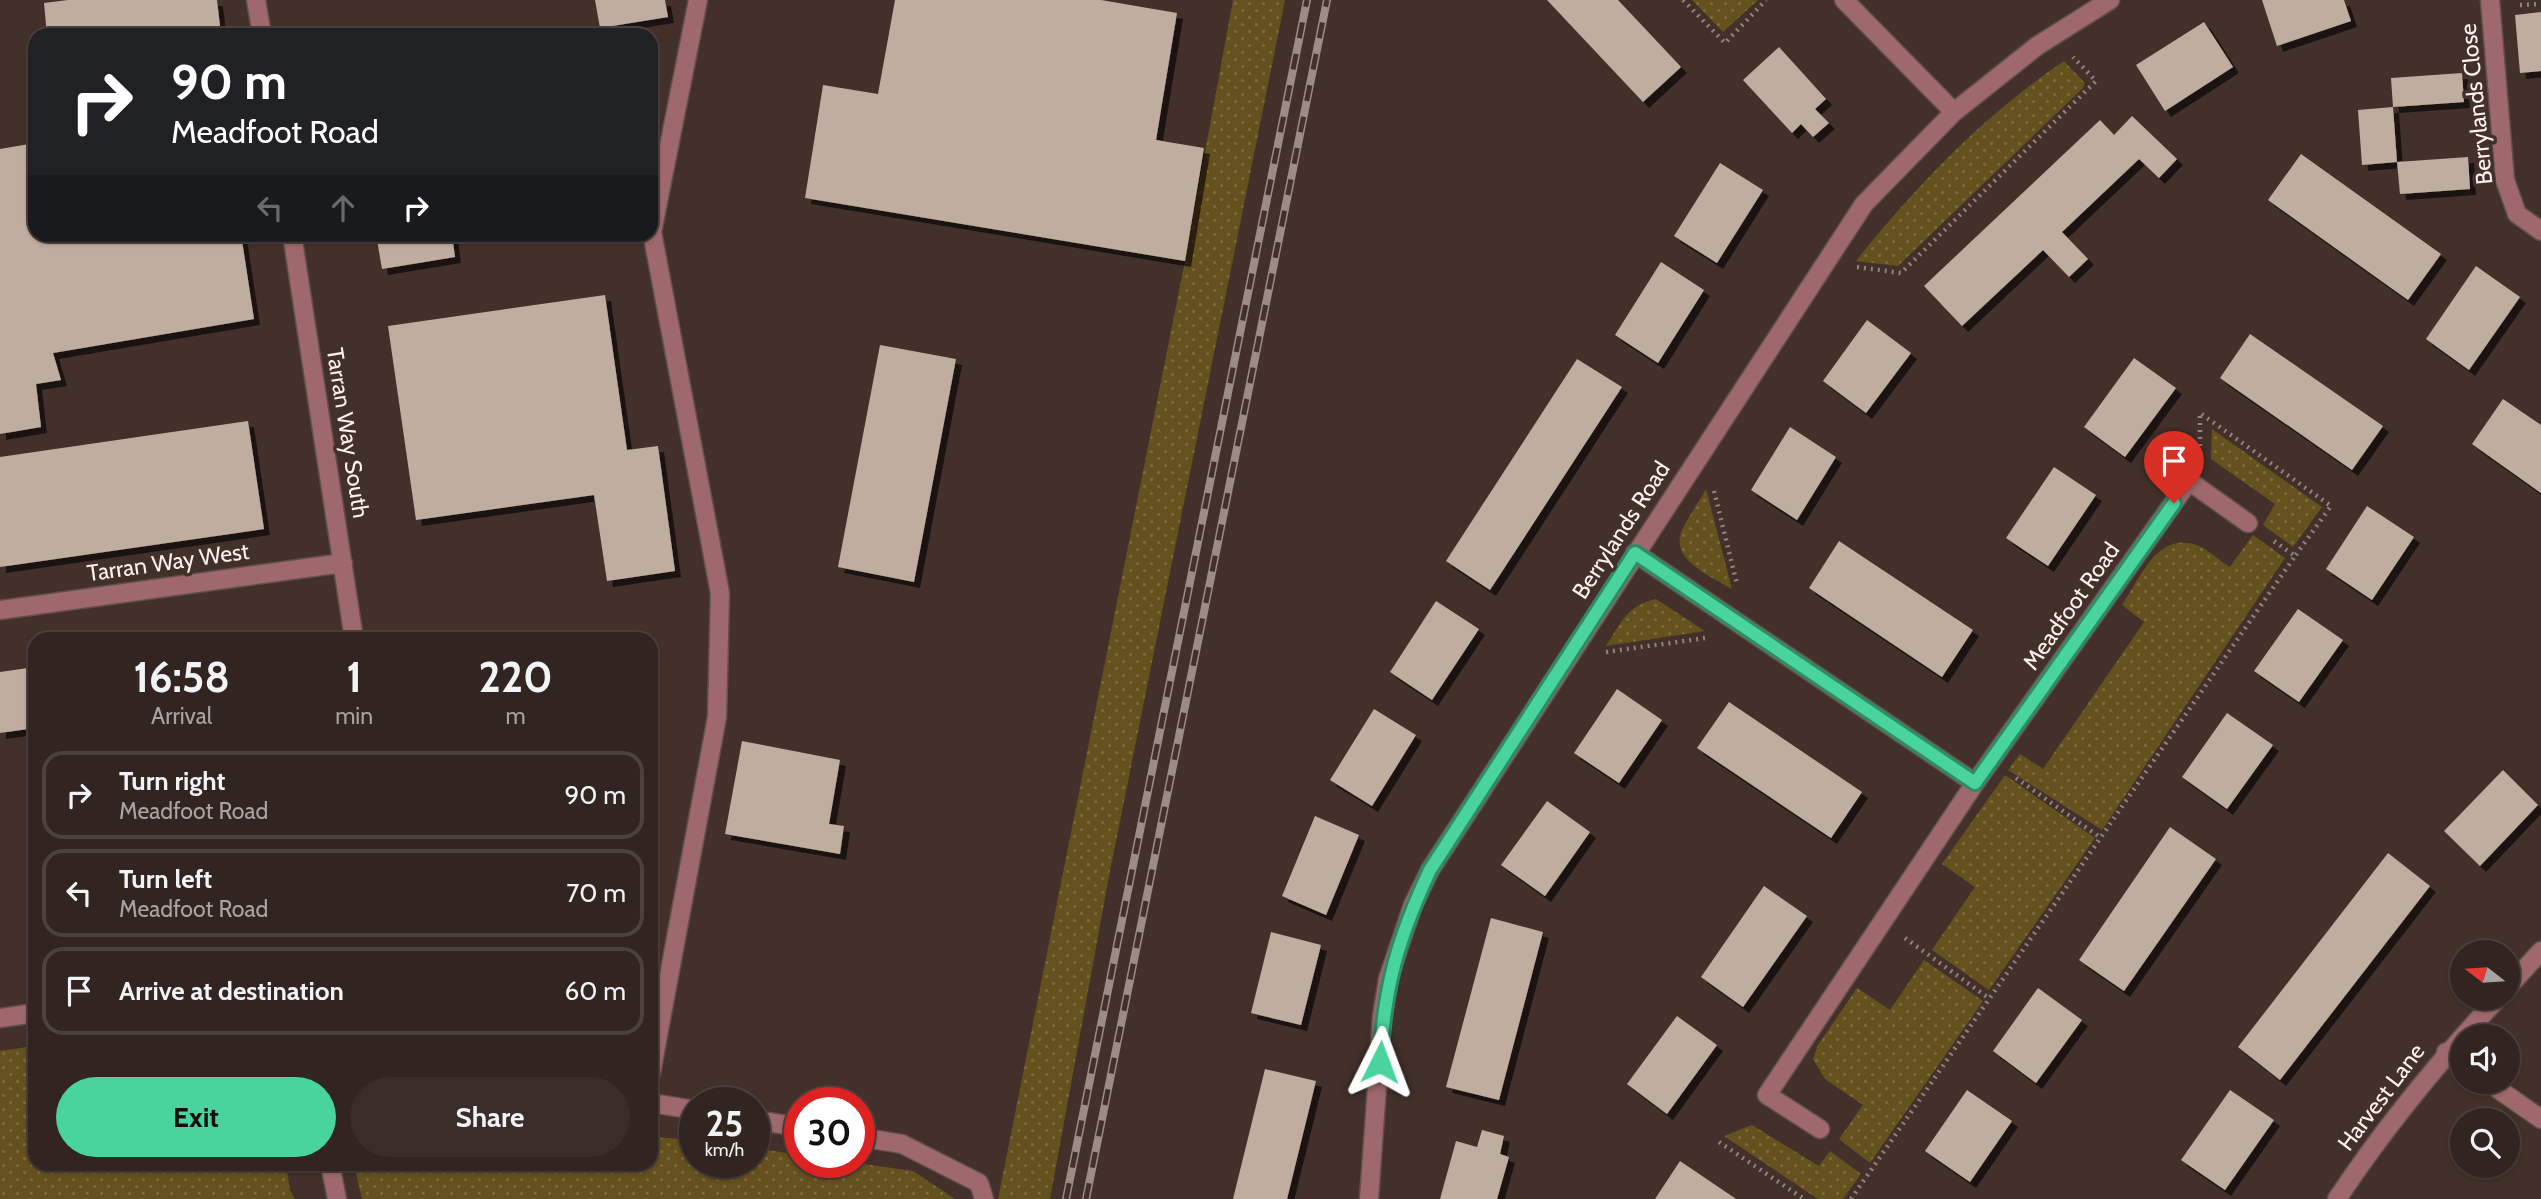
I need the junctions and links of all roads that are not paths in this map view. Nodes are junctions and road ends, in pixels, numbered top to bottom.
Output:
1 (256, 0) edge
2 (698, 0) edge
3 (1843, 0) edge
4 (2110, 0) edge
5 (2490, 0) edge
6 (260, 28) edge
7 (1954, 112) junction
8 (658, 202) edge
9 (2541, 231) edge
10 (293, 242) edge
11 (654, 242) edge
12 (2248, 523) road end
13 (1635, 553) junction
14 (343, 563) junction
15 (0, 610) edge
16 (353, 632) edge
17 (1975, 783) junction
18 (2541, 951) edge
19 (2520, 974) edge
20 (2486, 1010) edge
21 (28, 1014) edge
22 (0, 1018) edge
23 (658, 1035) edge
24 (2446, 1052) junction
25 (2450, 1055) edge
26 (2505, 1094) edge
27 (658, 1104) edge
28 (679, 1107) edge
29 (2541, 1119) edge
30 (1820, 1129) dead end
31 (875, 1140) edge
32 (331, 1171) edge
33 (337, 1199) edge
34 (984, 1199) edge
35 (1369, 1199) edge
36 (2337, 1199) edge

1 - 6 street
2 - 8 street
3 - 7 street
4 - 7 street, Berrylands Road
5 - 9 street, Berrylands Close
7 - 13 street, Berrylands Road
10 - 14 street, Tarran Way South
11 - 23 street
12 - 17 street, Meadfoot Road
13 - 17 street
13 - 35 street, Berrylands Road
14 - 15 street, Tarran Way West
14 - 16 street, Tarran Way South
17 - 30 street, Meadfoot Road
18 - 19 street
20 - 24 street, Harvest Lane
21 - 22 street
24 - 25 street
24 - 36 street, Harvest Lane
26 - 29 street
27 - 28 street
31 - 34 street
32 - 33 street

